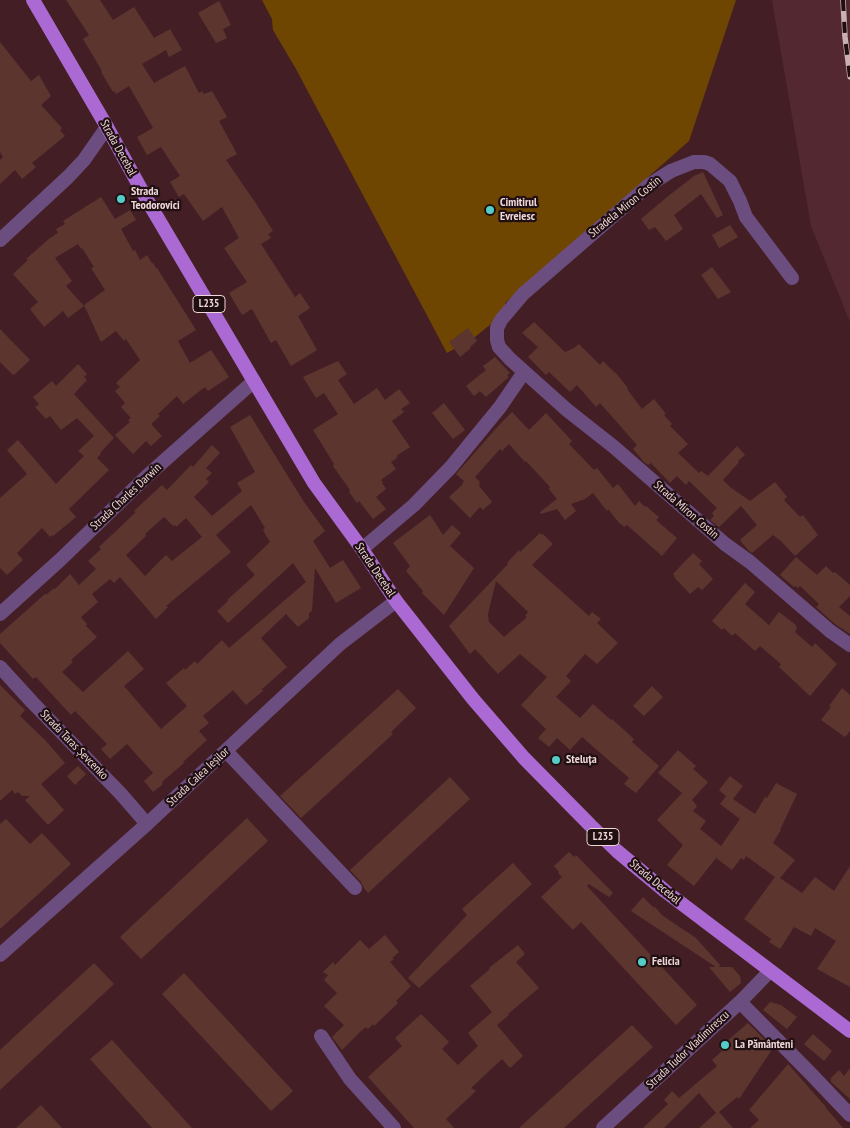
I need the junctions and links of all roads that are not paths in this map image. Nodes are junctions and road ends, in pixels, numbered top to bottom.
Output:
1 (33, 0) edge
2 (107, 127) junction
3 (0, 240) edge
4 (792, 278) dead end
5 (510, 358) joint
6 (524, 372) junction
7 (254, 381) junction
8 (362, 550) junction
9 (396, 600) junction
10 (0, 614) edge
11 (850, 645) edge
12 (0, 667) edge
13 (226, 751) junction
14 (147, 824) junction
15 (355, 888) dead end
16 (0, 955) edge
17 (770, 971) junction
18 (740, 1002) junction
19 (850, 1031) edge
20 (321, 1036) dead end
21 (850, 1116) edge
22 (394, 1128) edge
23 (603, 1128) edge

1 - 2 main road, Strada Decebal / L235
2 - 3 street
2 - 7 main road, Strada Decebal / L235
4 - 5 street, Stradela Miron Costin
5 - 6 street, Strada Miron Costin
6 - 8 street
6 - 11 street, Strada Miron Costin
7 - 8 main road, Strada Decebal / L235
7 - 10 street, Strada Charles Darwin
8 - 9 main road, Strada Decebal / L235
9 - 13 street, Strada Calea Ieșilor
9 - 17 main road, Strada Decebal / L235
12 - 14 street, Strada Taras Șevcenko
13 - 14 street, Strada Calea Ieșilor
13 - 15 street
14 - 16 street, Strada Calea Ieșilor
17 - 18 street, Strada Tudor Vladimirescu
17 - 19 main road, Strada Decebal / L235
18 - 21 street
18 - 23 street, Strada Tudor Vladimirescu
20 - 22 street

